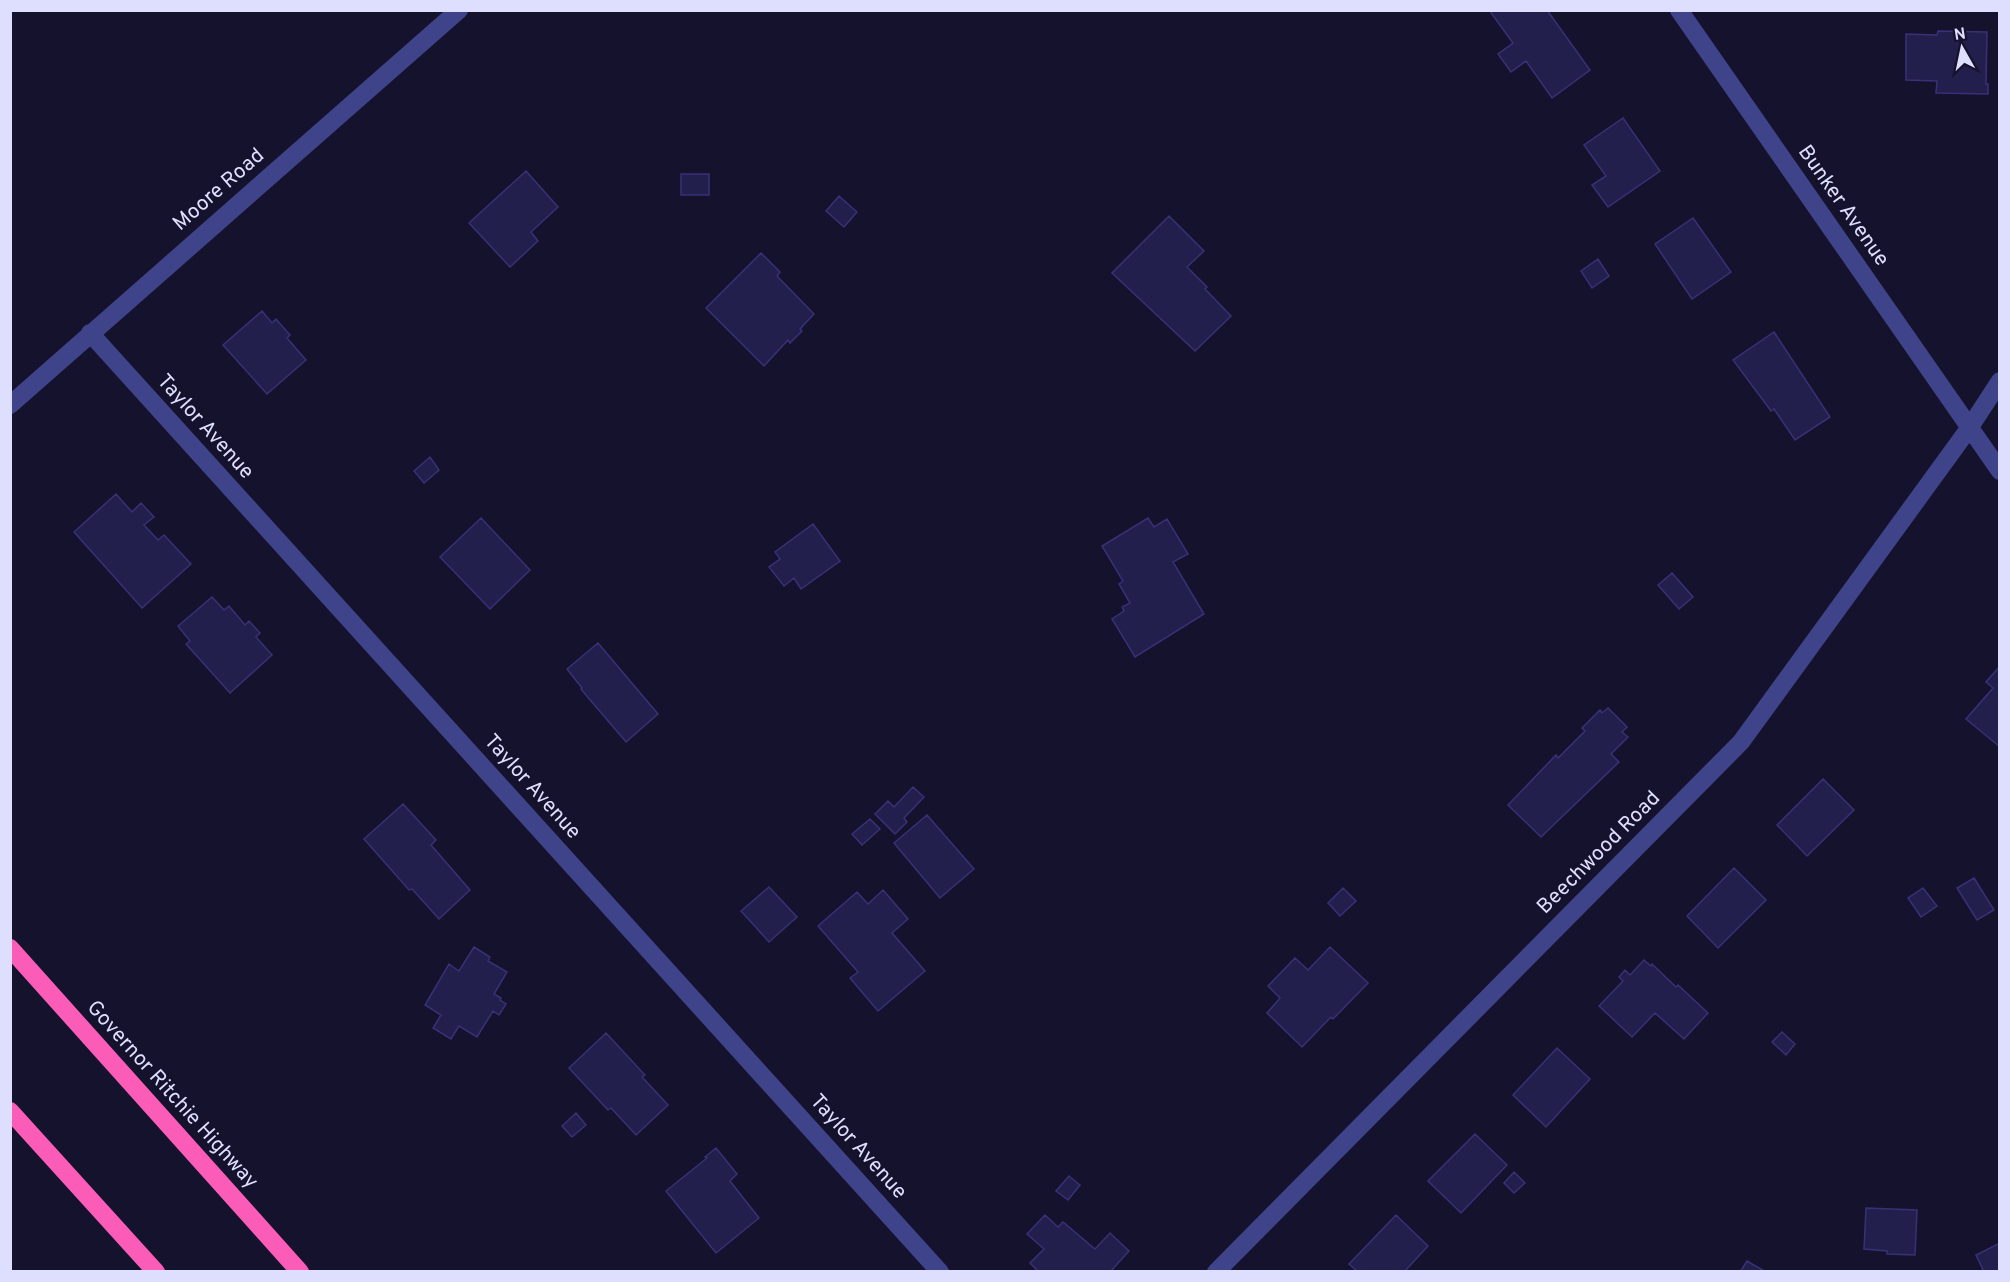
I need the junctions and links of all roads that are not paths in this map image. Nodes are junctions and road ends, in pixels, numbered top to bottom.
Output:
1 (459, 10) edge
2 (1680, 10) edge
3 (90, 333) junction
4 (2000, 381) edge
5 (10, 405) edge
6 (1970, 427) junction
7 (2000, 471) edge
8 (10, 948) edge
9 (10, 1111) edge
10 (156, 1272) edge
11 (300, 1272) edge
12 (940, 1272) edge
13 (1216, 1272) edge

1 - 3 street, Moore Road
2 - 6 street, Bunker Avenue
3 - 5 street, Moore Road
3 - 12 street, Taylor Avenue
4 - 6 street, Beechwood Road
6 - 7 street, Bunker Avenue
6 - 13 street, Beechwood Road
8 - 11 highway, Governor Ritchie Highway
9 - 10 highway

